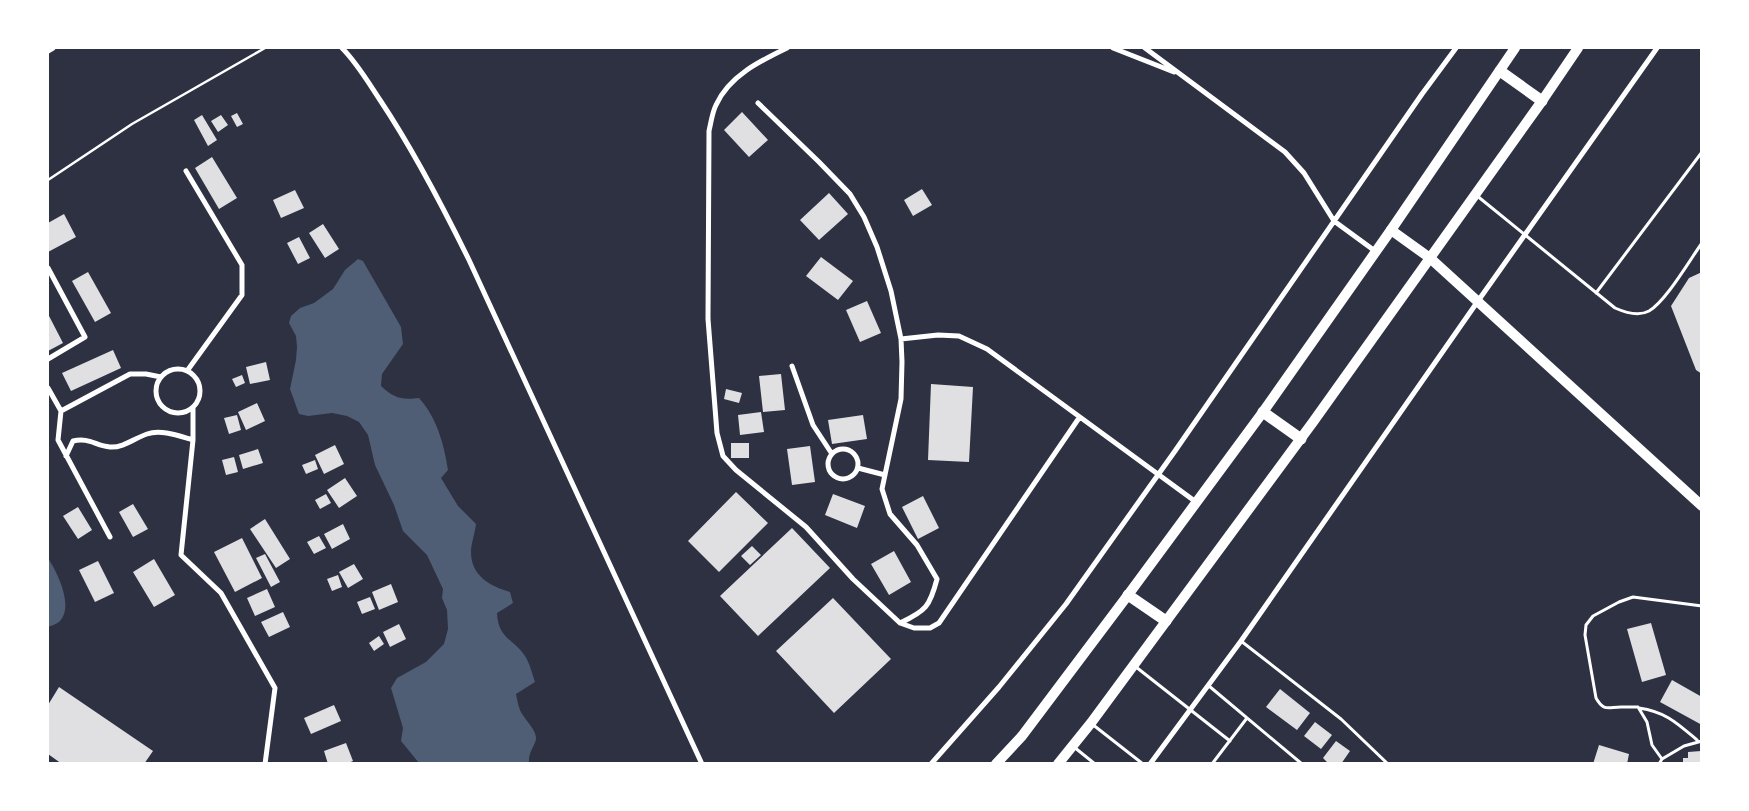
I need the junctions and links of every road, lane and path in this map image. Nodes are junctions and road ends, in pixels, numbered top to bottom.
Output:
1 (53, 48) edge
2 (265, 48) edge
3 (342, 48) edge
4 (787, 48) edge
5 (1113, 48) edge
6 (1145, 48) edge
7 (1456, 48) edge
8 (1516, 48) edge
9 (1578, 48) edge
10 (1657, 48) edge
11 (48, 51) edge
12 (1500, 70) junction
13 (1181, 75) junction
14 (1542, 101) junction
15 (758, 103) dead end
16 (1702, 152) edge
17 (186, 171) dead end
18 (48, 180) edge
19 (1476, 195) junction
20 (1334, 221) junction
21 (1391, 230) junction
22 (1526, 234) junction
23 (1702, 243) edge
24 (1375, 251) junction
25 (1430, 258) junction
26 (48, 268) edge
27 (1596, 293) junction
28 (1478, 301) junction
29 (901, 339) junction
30 (48, 359) edge
31 (792, 366) dead end
32 (187, 371) junction
33 (161, 377) junction
34 (48, 388) edge
35 (193, 407) junction
36 (61, 411) junction
37 (1263, 412) junction
38 (1079, 418) junction
39 (1301, 439) junction
40 (193, 440) junction
41 (832, 454) junction
42 (66, 456) junction
43 (858, 468) junction
44 (1158, 474) junction
45 (885, 475) junction
46 (1196, 502) junction
47 (1702, 506) edge
48 (110, 537) dead end
49 (1128, 595) junction
50 (1702, 606) edge
51 (1166, 621) junction
52 (900, 623) junction
53 (1241, 642) junction
54 (1133, 665) junction
55 (1209, 686) junction
56 (1638, 708) junction
57 (1190, 711) junction
58 (1247, 718) junction
59 (1091, 723) junction
60 (1230, 741) junction
61 (1700, 741) edge
62 (1073, 746) junction
63 (1662, 759) junction
64 (265, 764) edge
65 (702, 764) edge
66 (931, 764) edge
67 (996, 764) edge
68 (1058, 764) edge
69 (1095, 764) edge
70 (1143, 764) edge
71 (1150, 764) edge
72 (1212, 764) edge
73 (1302, 764) edge
74 (1388, 764) edge
75 (1659, 764) edge

1 - 11 street
2 - 18 path
3 - 65 street
4 - 52 street
5 - 13 street
6 - 13 street
7 - 20 street
8 - 12 main road
9 - 14 main road
10 - 22 street
12 - 14 highway
12 - 21 main road
13 - 20 street
14 - 19 main road
15 - 29 street
16 - 27 lane
17 - 32 street
19 - 22 lane
19 - 25 main road
20 - 24 street
20 - 44 street
21 - 24 main road
21 - 25 main road
22 - 27 lane
22 - 28 street
23 - 27 lane
24 - 37 main road
25 - 28 main road
25 - 39 main road
26 - 30 street
28 - 47 main road
28 - 53 street
29 - 38 street
29 - 45 street
31 - 41 street
32 - 33 street
32 - 35 street
33 - 35 street
33 - 36 street
34 - 36 street
35 - 40 street
36 - 42 street
37 - 39 highway
37 - 46 main road
38 - 44 street
38 - 52 street
39 - 51 main road
40 - 42 street
40 - 64 street
41 - 43 street
41 - 43 street
42 - 48 street
43 - 45 street
44 - 46 street
44 - 66 street
45 - 52 street
46 - 49 main road
49 - 51 highway
49 - 67 main road
50 - 56 lane
51 - 54 main road
53 - 55 street
53 - 74 lane
54 - 57 lane
54 - 59 main road
55 - 57 street
55 - 58 lane
56 - 61 lane
56 - 63 lane
57 - 60 lane
57 - 71 street
58 - 60 lane
58 - 73 lane
59 - 62 main road
59 - 70 lane
60 - 72 lane
61 - 63 lane
62 - 68 main road
62 - 69 lane
63 - 75 lane

